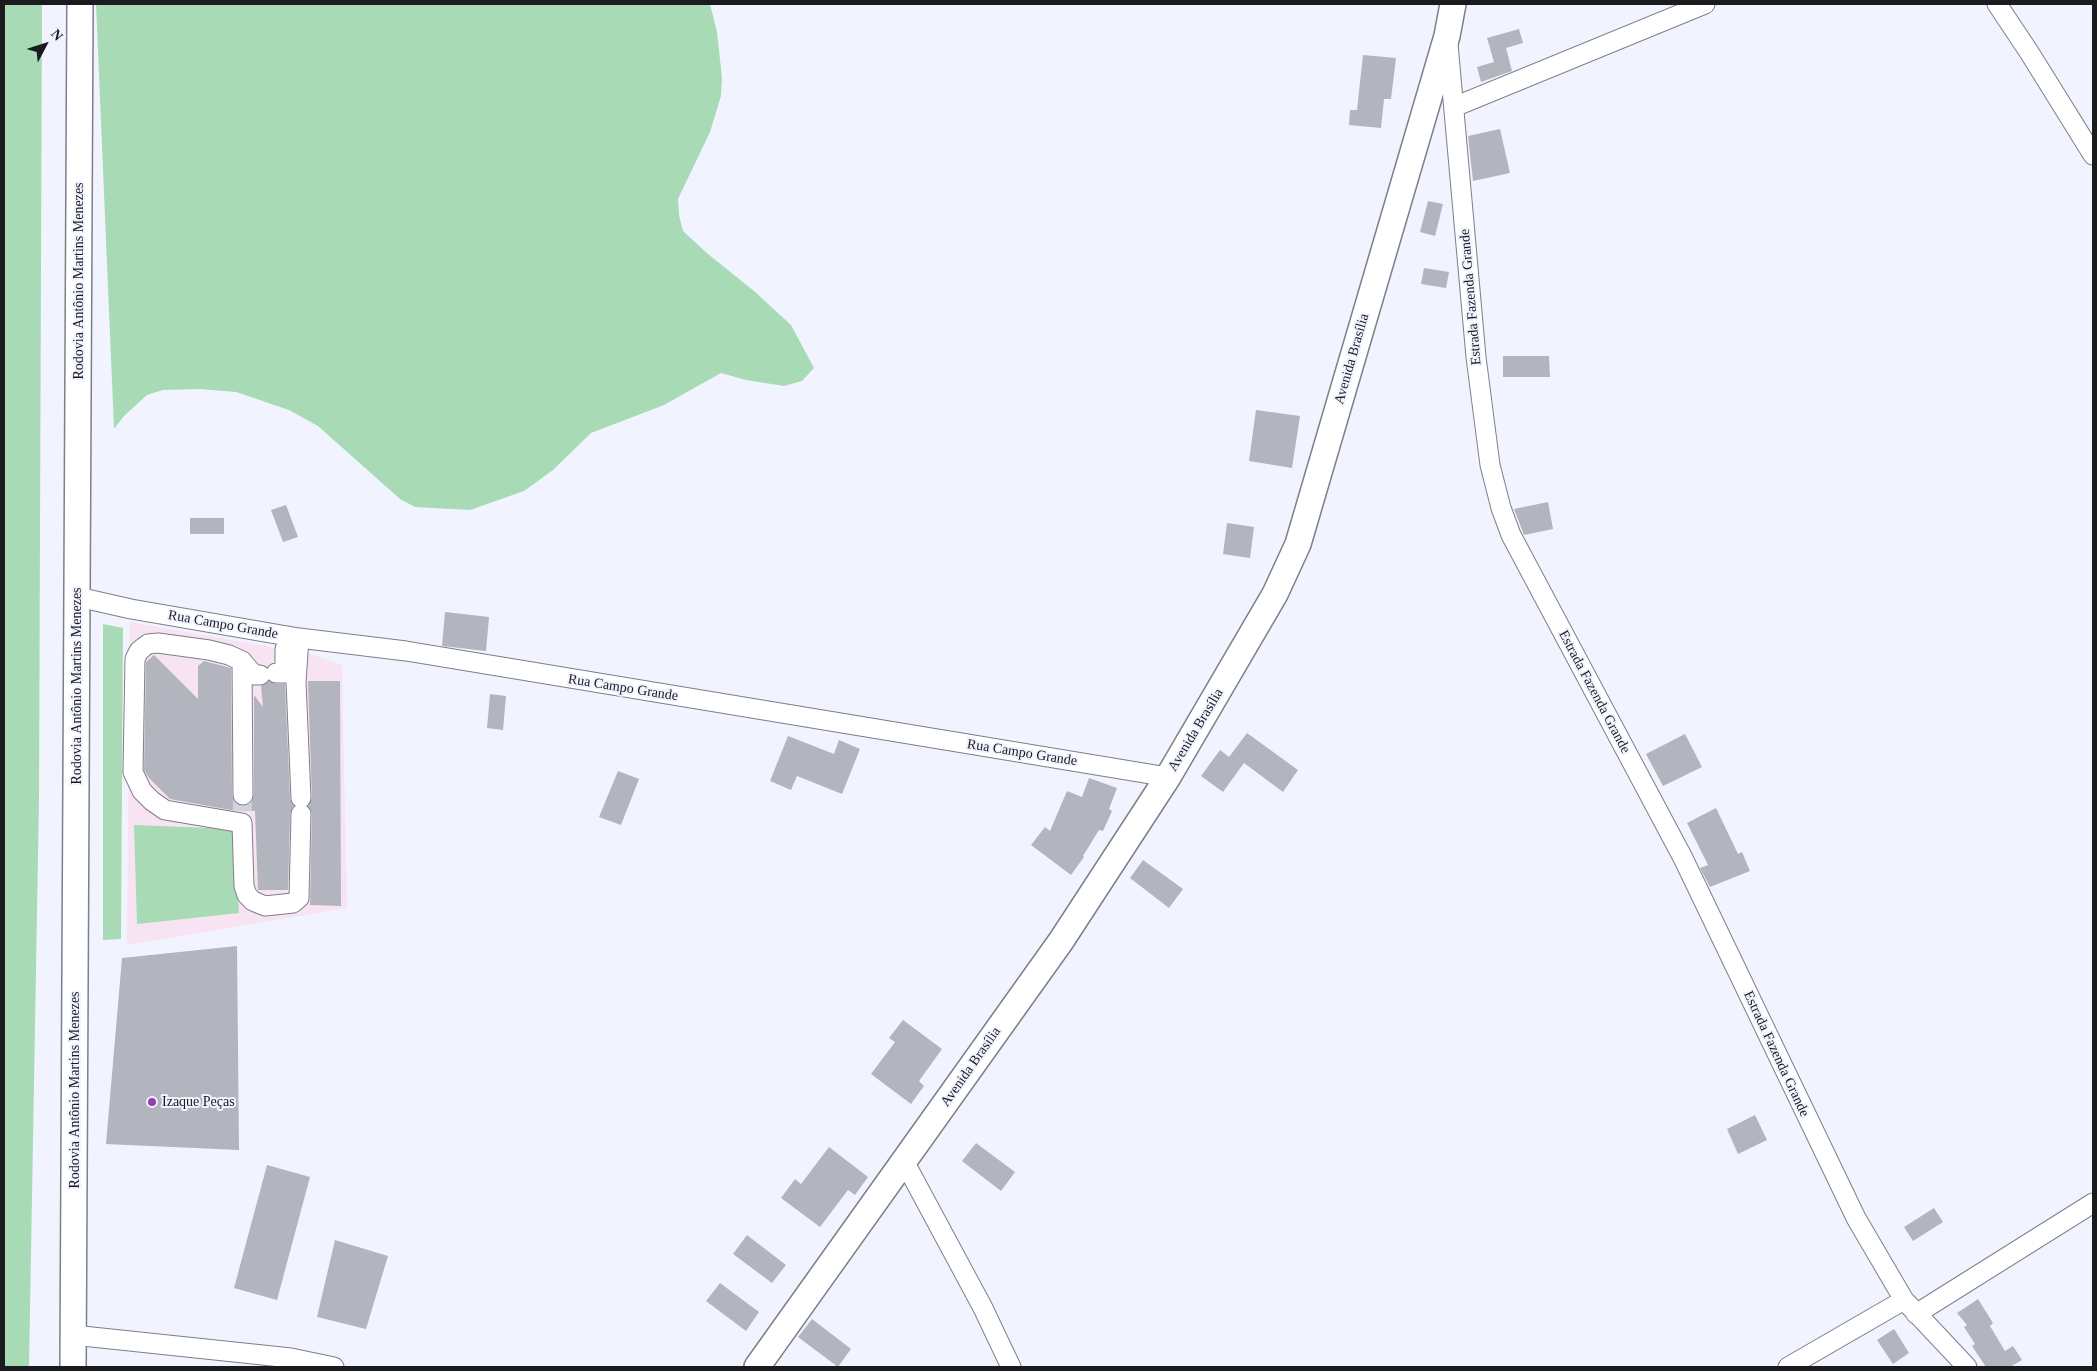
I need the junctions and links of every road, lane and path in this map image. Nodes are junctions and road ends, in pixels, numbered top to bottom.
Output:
1 (80, 4) edge
2 (1452, 4) edge
3 (1705, 4) edge
4 (1997, 4) edge
5 (1447, 36) junction
6 (1454, 106) junction
7 (2093, 155) edge
8 (78, 597) junction
9 (292, 637) junction
10 (242, 661) junction
11 (1168, 777) junction
12 (242, 810) junction
13 (904, 1161) junction
14 (2093, 1203) edge
15 (1910, 1307) junction
16 (73, 1335) junction
17 (73, 1367) edge
18 (334, 1367) edge
19 (756, 1367) edge
20 (1011, 1367) edge
21 (1788, 1367) edge
22 (1967, 1367) edge

1 - 8 main road, Rodovia Antônio Martins Menezes
2 - 5 main road, Avenida Brasília
3 - 6 street
4 - 7 street
5 - 6 street, Estrada Fazenda Grande
5 - 11 main road, Avenida Brasília
6 - 15 street, Estrada Fazenda Grande
8 - 9 street, Rua Campo Grande
8 - 16 main road, Rodovia Antônio Martins Menezes
9 - 10 street
9 - 11 street, Rua Campo Grande
9 - 12 street
10 - 12 street
10 - 12 street
11 - 13 main road, Avenida Brasília
13 - 19 main road, Avenida Brasília
13 - 20 street
14 - 15 street
15 - 21 street
15 - 22 street, Estrada Fazenda Grande
16 - 17 main road, Rodovia Antônio Martins Menezes
16 - 18 street

